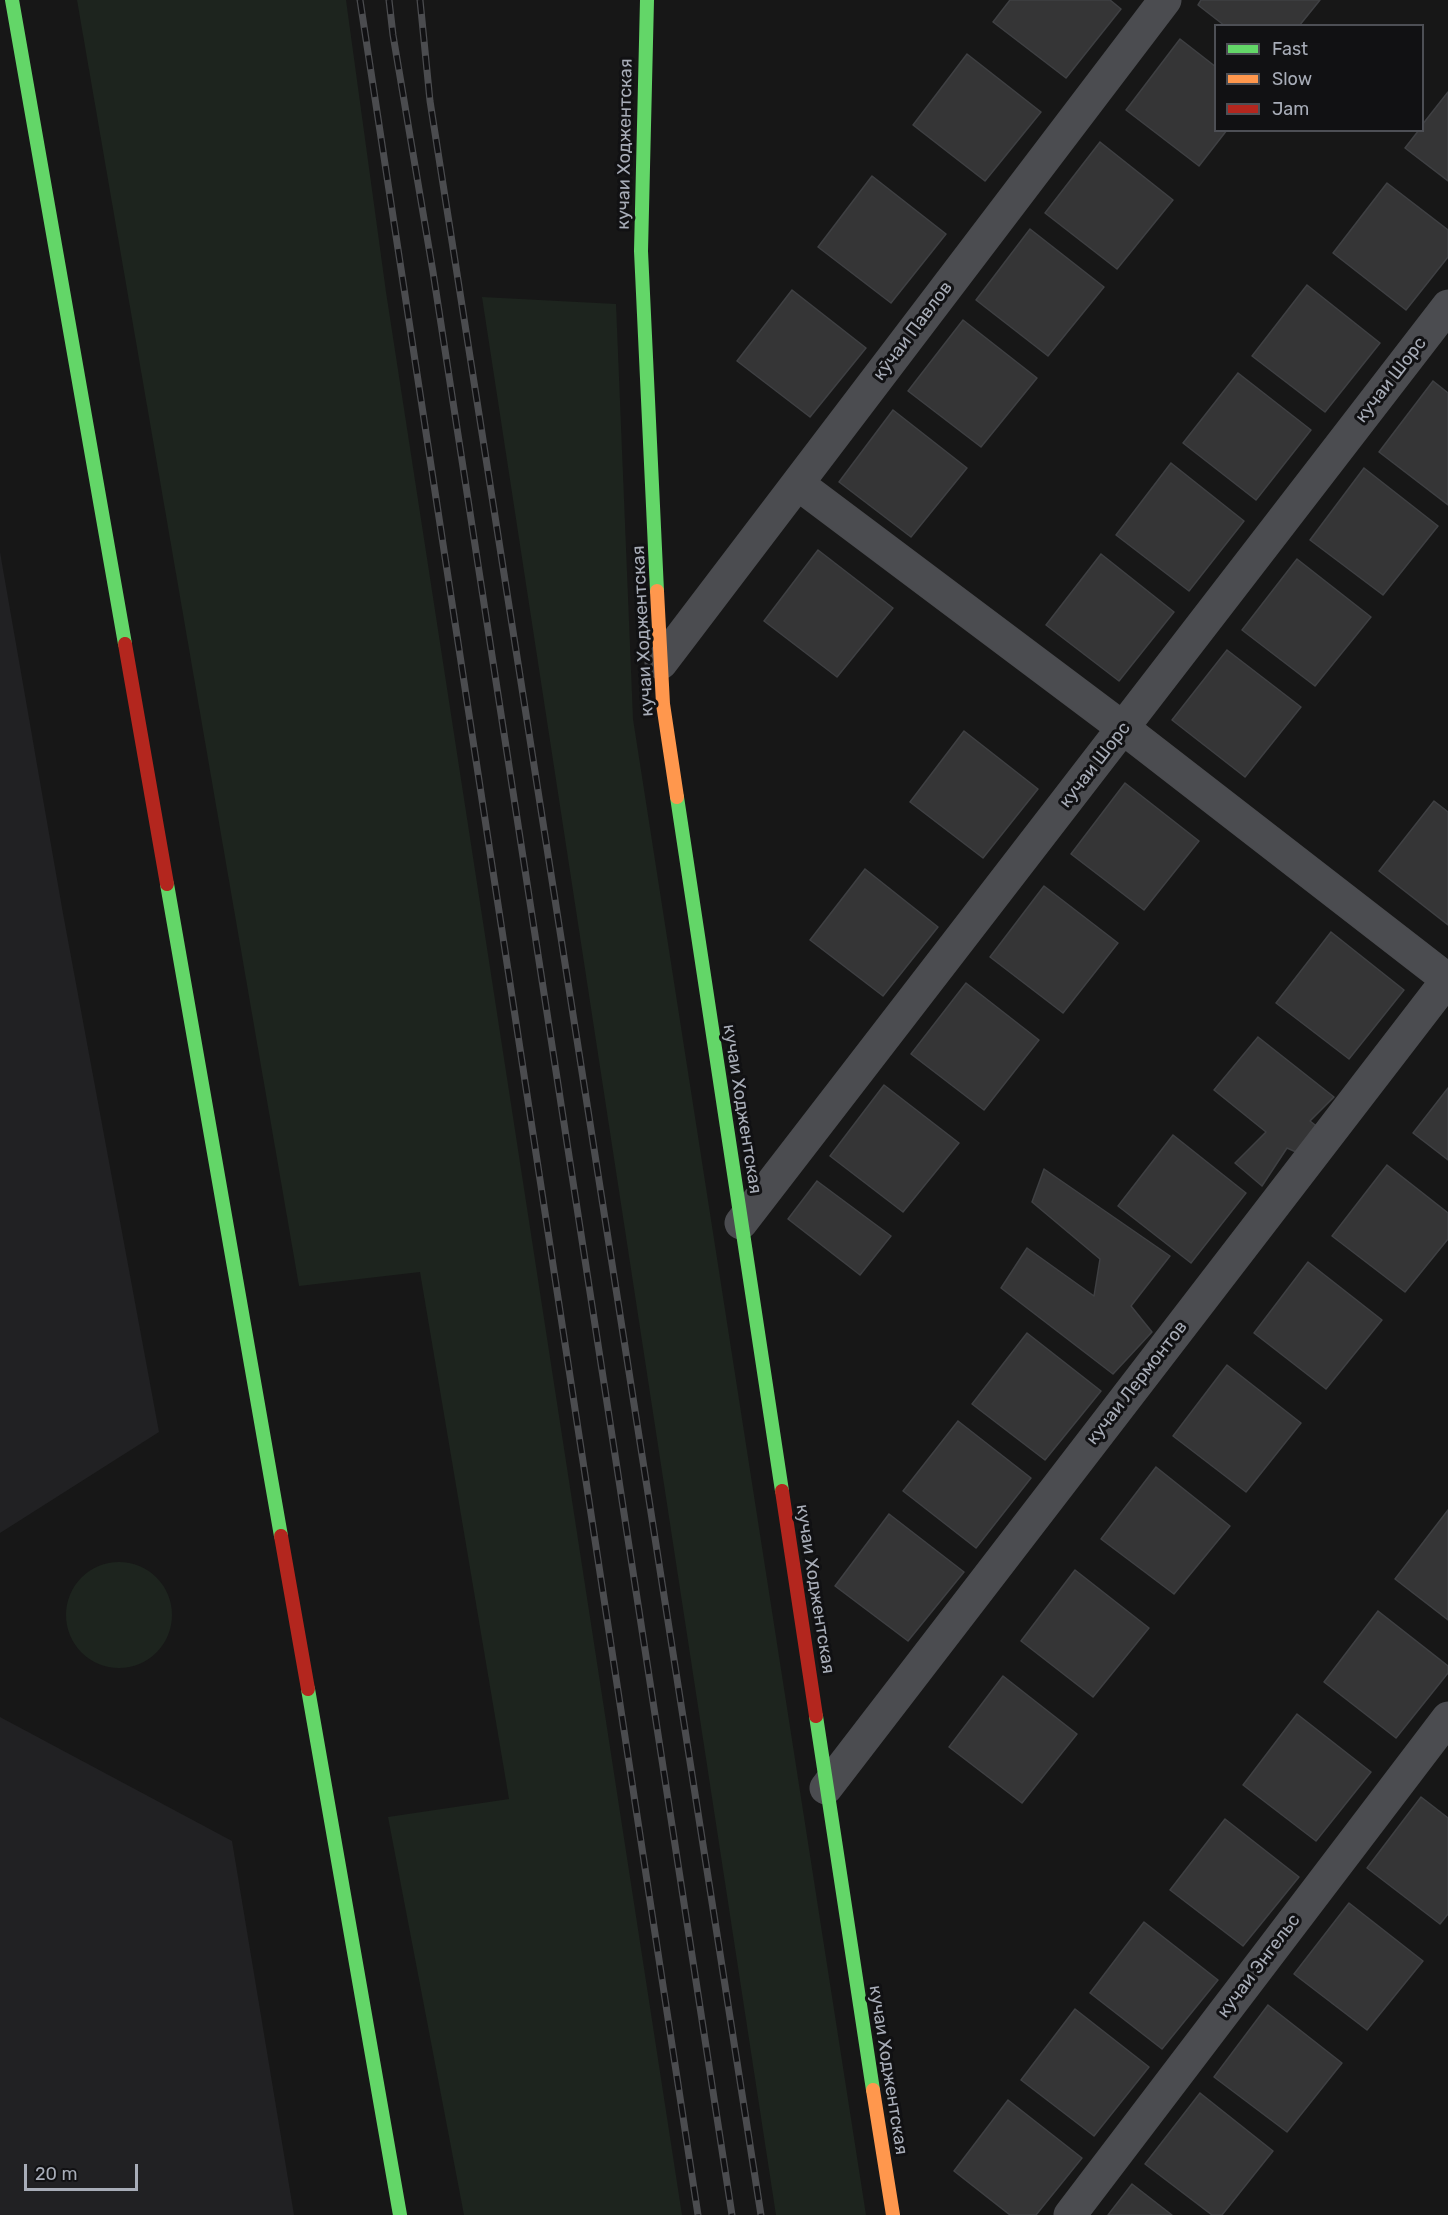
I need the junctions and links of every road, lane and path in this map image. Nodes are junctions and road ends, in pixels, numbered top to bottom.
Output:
1 (12, 0) edge
2 (647, 0) edge
3 (1165, 0) edge
4 (1448, 306) edge
5 (798, 483) junction
6 (661, 663) junction
7 (1123, 728) junction
8 (1448, 979) edge
9 (741, 1223) junction
10 (1448, 1718) edge
11 (826, 1788) junction
12 (400, 2215) edge
13 (893, 2215) edge
14 (1070, 2215) edge

1 - 12 main road
2 - 6 main road, кучаи Ходжентская
3 - 5 street, кӯчаи Павлов
4 - 7 street, кучаи Шорс
5 - 6 street, кӯчаи Павлов
5 - 7 street
6 - 9 main road, кучаи Ходжентская
7 - 8 street
7 - 9 street, кучаи Шорс
8 - 11 street, кучаи Лермонтов
9 - 11 main road, кучаи Ходжентская
10 - 14 street, кучаи Энгельс
11 - 13 main road, кучаи Ходжентская

